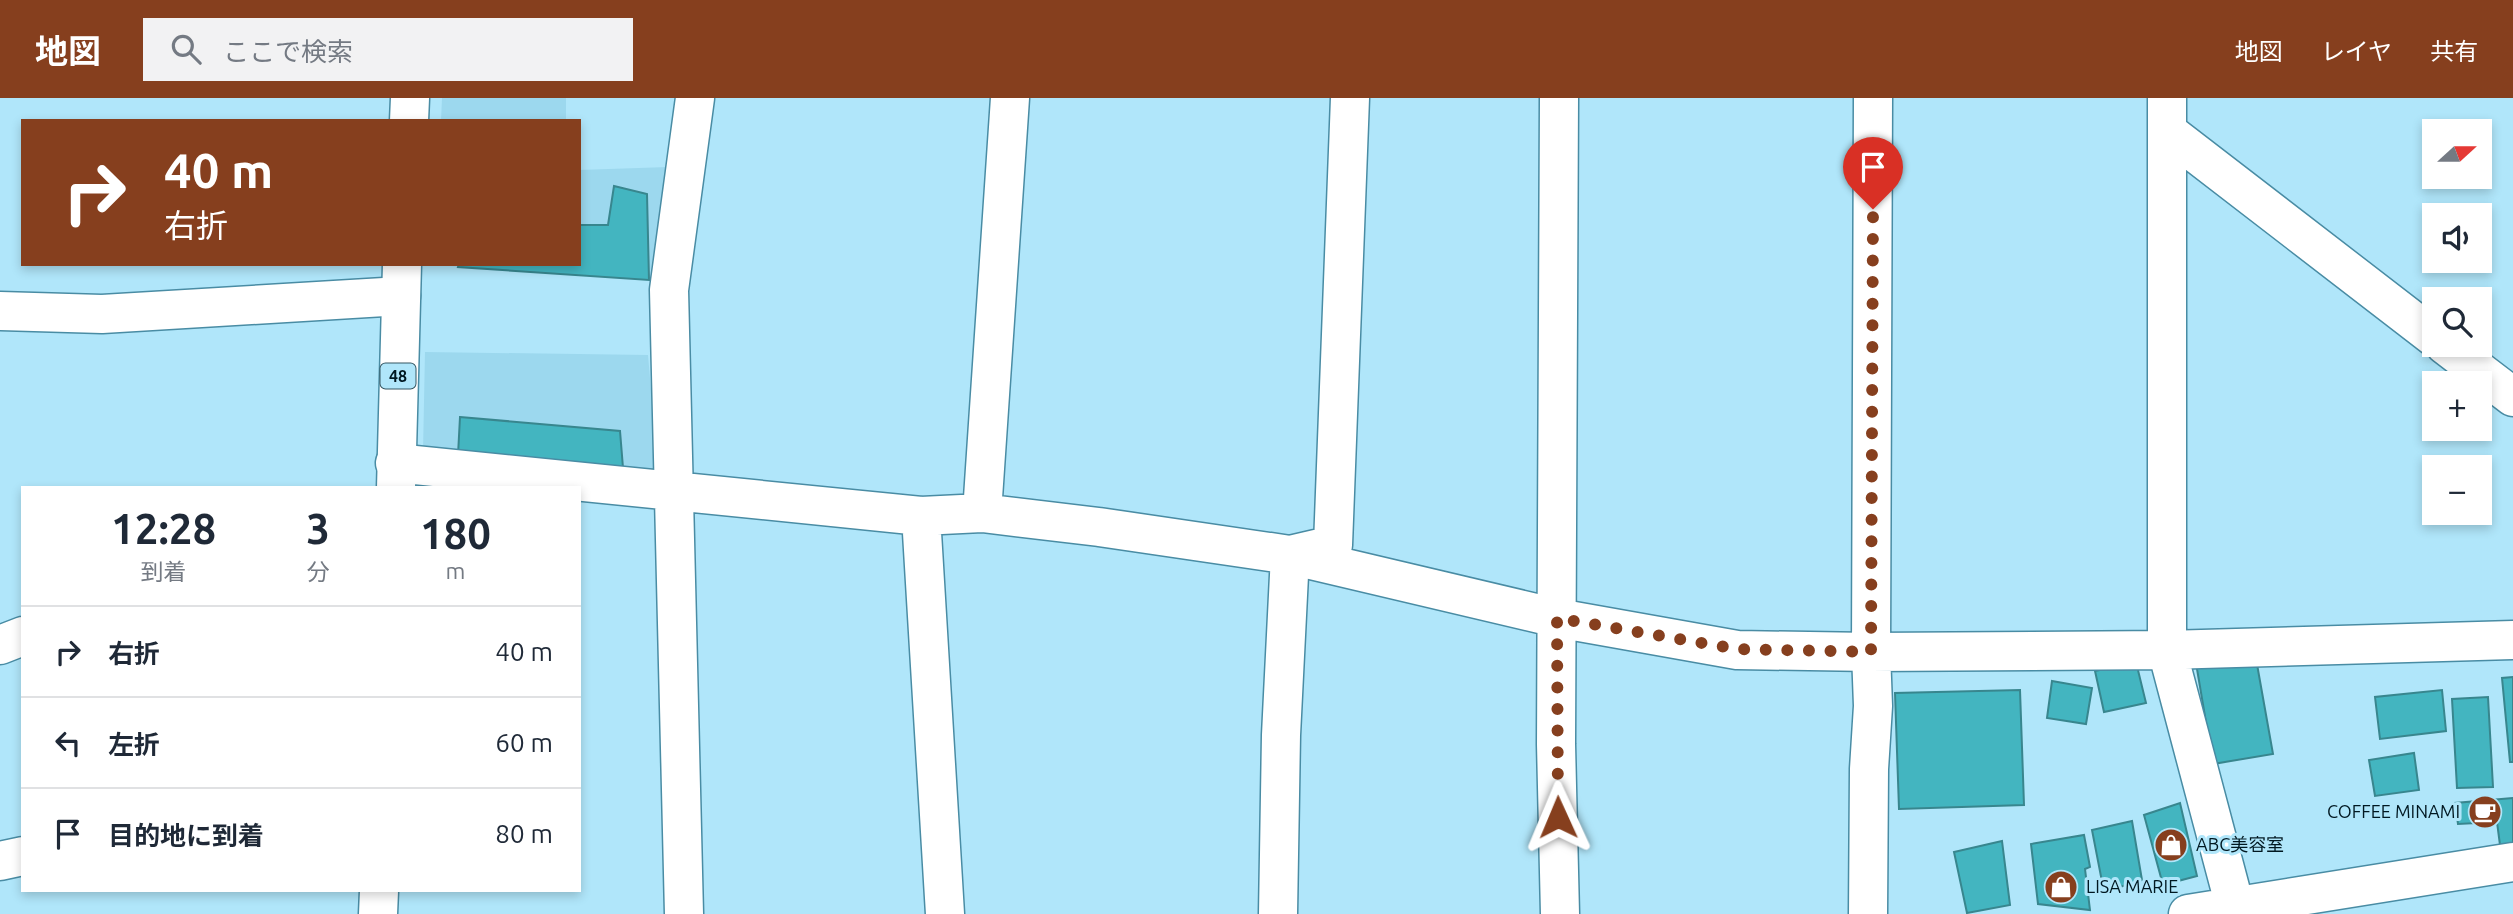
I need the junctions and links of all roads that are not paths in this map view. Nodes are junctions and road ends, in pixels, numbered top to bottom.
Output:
1 (410, 98) edge
2 (695, 98) edge
3 (1010, 98) edge
4 (1350, 98) edge
5 (1559, 98) edge
6 (1873, 98) edge
7 (2167, 115) edge
8 (409, 119) edge
9 (402, 280) edge
10 (0, 311) edge
11 (2422, 327) edge
12 (2461, 357) edge
13 (2513, 397) edge
14 (396, 476) edge
15 (570, 486) edge
16 (581, 487) edge
17 (674, 492) junction
18 (982, 513) junction
19 (921, 516) junction
20 (1290, 555) junction
21 (1557, 618) junction
22 (21, 637) edge
23 (2513, 640) edge
24 (0, 645) edge
25 (2167, 650) junction
26 (1871, 652) junction
27 (21, 856) edge
28 (0, 860) edge
29 (2513, 862) edge
30 (379, 892) edge
31 (2236, 910) edge
32 (379, 914) edge
33 (684, 914) edge
34 (944, 914) edge
35 (1278, 914) edge
36 (1560, 914) edge
37 (1868, 914) edge
38 (2188, 914) edge

1 - 8 street
2 - 17 street
3 - 18 street
4 - 20 street
5 - 21 street
6 - 26 street
7 - 11 street
7 - 25 street
9 - 10 street
9 - 14 street, 48
12 - 13 street
14 - 15 street
16 - 17 street
17 - 19 street
17 - 33 street
18 - 19 street
18 - 20 street
19 - 34 street
20 - 21 street
20 - 35 street
21 - 26 street
21 - 36 street
22 - 24 street
23 - 25 street
25 - 26 street
25 - 31 street
26 - 37 street
27 - 28 street
29 - 31 street
30 - 32 street
31 - 38 street

